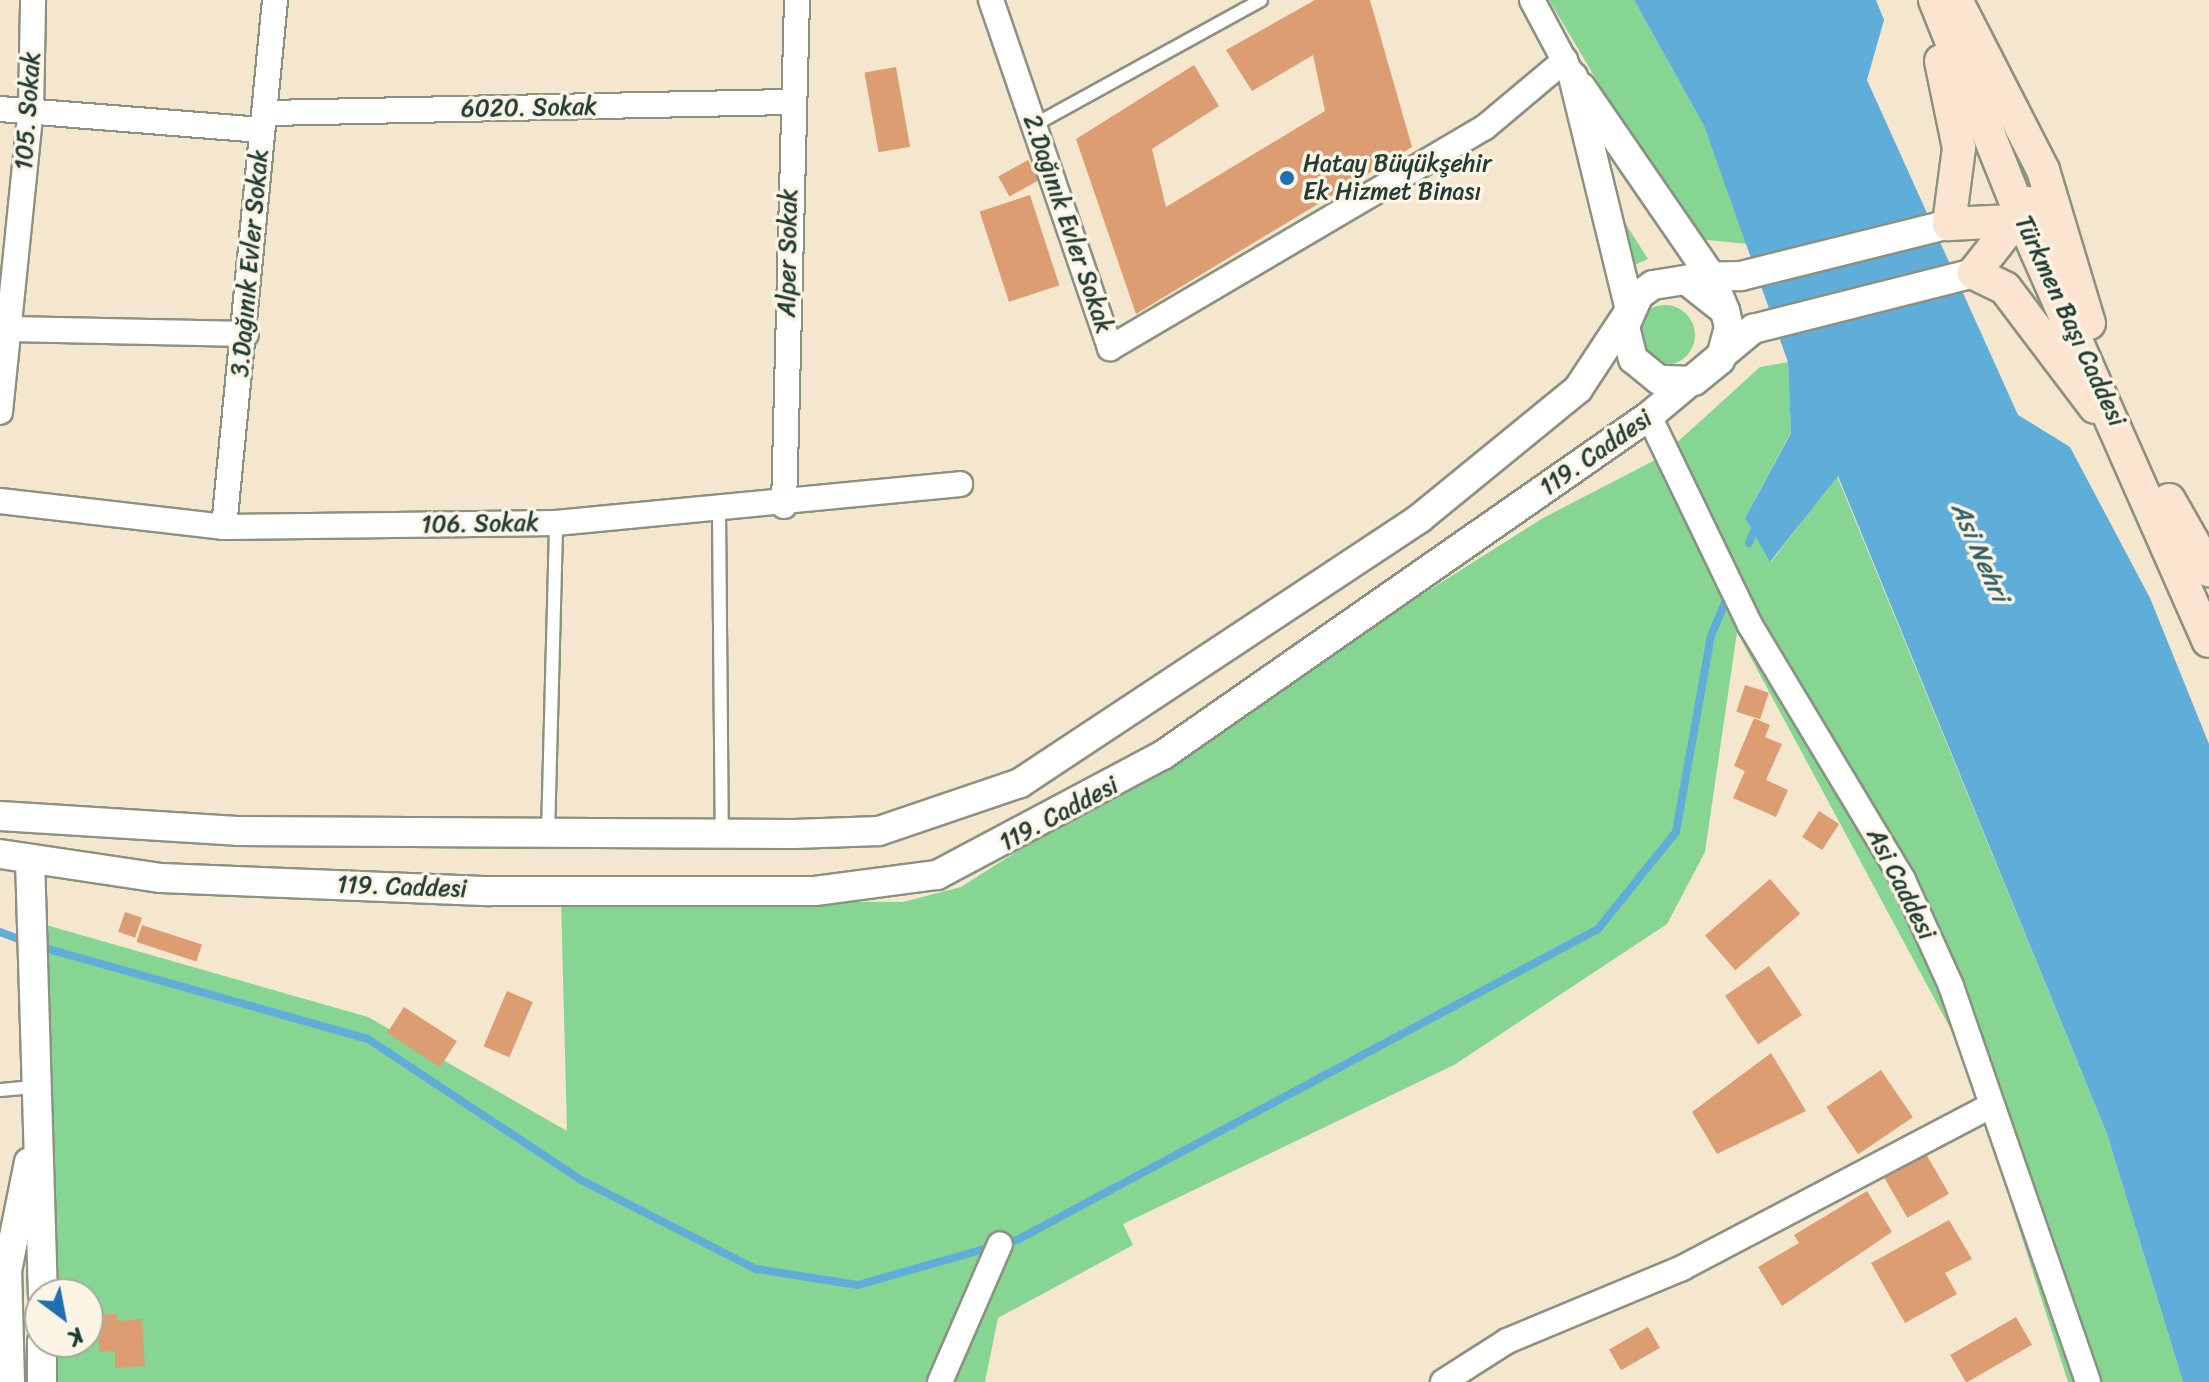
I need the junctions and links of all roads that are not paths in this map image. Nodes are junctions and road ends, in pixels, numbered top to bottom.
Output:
1 (33, 0) edge
2 (275, 0) edge
3 (797, 0) edge
4 (991, 0) edge
5 (1261, 0) edge
6 (1532, 0) edge
7 (1929, 0) edge
8 (1935, 0) edge
9 (1956, 0) edge
10 (1569, 68) junction
11 (790, 102) junction
12 (0, 109) edge
13 (31, 109) junction
14 (264, 122) junction
15 (1034, 125) junction
16 (2043, 170) junction
17 (2022, 218) junction
18 (1949, 224) junction
19 (2065, 245) junction
20 (1974, 273) junction
21 (1710, 275) junction
22 (1669, 280) junction
23 (1630, 310) junction
24 (1725, 311) junction
25 (6, 329) junction
26 (246, 334) junction
27 (1708, 372) junction
28 (0, 412) edge
29 (1649, 416) junction
30 (2133, 456) junction
31 (960, 484) dead end
32 (0, 501) edge
33 (784, 506) junction
34 (719, 511) junction
35 (556, 523) junction
36 (224, 527) junction
37 (2209, 570) edge
38 (2209, 641) edge
39 (0, 816) edge
40 (548, 834) junction
41 (722, 834) junction
42 (0, 854) edge
43 (30, 859) junction
44 (36, 1087) junction
45 (0, 1090) edge
46 (1992, 1105) junction
47 (37, 1126) junction
48 (7, 1240) edge
49 (1000, 1244) dead end
50 (42, 1278) edge
51 (42, 1358) edge
52 (10, 1382) edge
53 (42, 1382) edge
54 (940, 1382) edge
55 (1443, 1382) edge
56 (2088, 1382) edge

1 - 13 street, 105. Sokak
2 - 14 street, 3.Dağınık Evler Sokak
3 - 11 street, Alper Sokak
4 - 15 street, 2.Dağınık Evler Sokak
5 - 15 lane
6 - 10 street
7 - 18 main road
8 - 17 main road, Türkmen Başı Caddesi
9 - 16 main road
10 - 15 street, 2.Dağınık Evler Sokak
10 - 21 street
10 - 23 street
11 - 14 street, 6020. Sokak
11 - 33 street, Alper Sokak
12 - 13 street, 6020. Sokak
13 - 14 street, 6020. Sokak
13 - 25 street, 105. Sokak
14 - 26 street, 3.Dağınık Evler Sokak
16 - 17 main road
16 - 19 main road
17 - 18 main road
17 - 19 main road
17 - 20 main road
17 - 30 main road, Türkmen Başı Caddesi
18 - 21 street
19 - 37 main road
20 - 27 street, 119. Caddesi
20 - 30 main road
21 - 22 street
21 - 24 street
22 - 23 street
22 - 24 street
23 - 27 street
23 - 41 street, 119. Caddesi
24 - 27 street
25 - 26 street
25 - 28 street, 105. Sokak
26 - 36 street, 3.Dağınık Evler Sokak
27 - 29 street, 119. Caddesi
29 - 43 street, 119. Caddesi
29 - 46 street, Asi Caddesi
30 - 38 main road, Türkmen Başı Caddesi
31 - 33 street, 106. Sokak
32 - 36 street, 106. Sokak
33 - 34 street, 106. Sokak
34 - 35 street, 106. Sokak
34 - 41 lane
35 - 36 street, 106. Sokak
35 - 40 lane
39 - 40 street, 119. Caddesi
40 - 41 street, 119. Caddesi
42 - 43 street, 119. Caddesi
43 - 44 street
44 - 45 lane
44 - 47 street
46 - 55 street
46 - 56 street, Asi Caddesi
47 - 48 street
47 - 50 street
48 - 52 street
49 - 54 street
51 - 53 street

